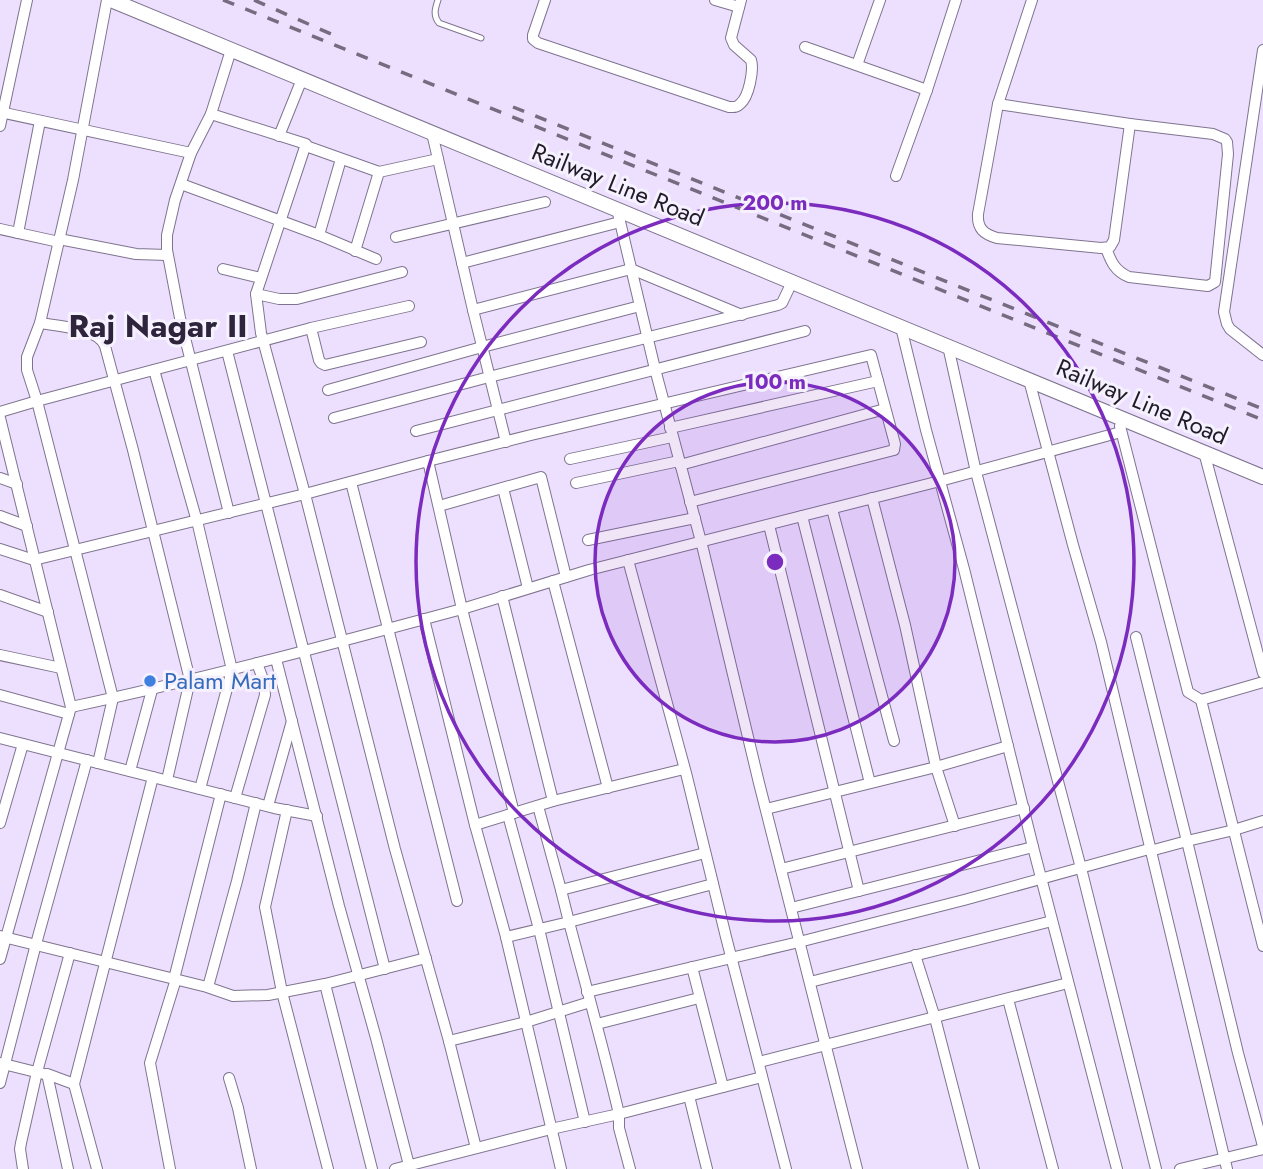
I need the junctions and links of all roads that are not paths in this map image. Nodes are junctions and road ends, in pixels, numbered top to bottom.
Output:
1 (27, 0) edge
2 (109, 0) edge
3 (438, 0) edge
4 (545, 0) edge
5 (715, 0) edge
6 (880, 0) edge
7 (956, 0) edge
8 (1032, 0) edge
9 (740, 4) edge
10 (481, 38) dead end
11 (805, 47) dead end
12 (231, 50) junction
13 (1263, 50) edge
14 (857, 65) junction
15 (302, 79) junction
16 (927, 90) junction
17 (998, 104) junction
18 (1, 112) edge
19 (211, 114) junction
20 (40, 121) junction
21 (1130, 124) junction
22 (0, 126) edge
23 (82, 130) junction
24 (432, 133) junction
25 (279, 136) junction
26 (306, 146) junction
27 (191, 153) junction
28 (341, 159) junction
29 (438, 159) junction
30 (379, 172) junction
31 (896, 176) dead end
32 (181, 184) junction
33 (545, 202) dead end
34 (619, 216) junction
35 (281, 220) junction
36 (453, 223) junction
37 (0, 229) edge
38 (18, 233) junction
39 (319, 234) junction
40 (396, 237) dead end
41 (59, 241) junction
42 (1106, 248) junction
43 (355, 251) junction
44 (167, 255) junction
45 (376, 259) dead end
46 (462, 263) junction
47 (223, 269) dead end
48 (631, 269) junction
49 (402, 272) dead end
50 (261, 278) junction
51 (792, 282) junction
52 (256, 294) junction
53 (410, 306) dead end
54 (640, 306) junction
55 (472, 310) junction
56 (741, 315) junction
57 (40, 323) junction
58 (901, 327) junction
59 (310, 328) junction
60 (805, 331) dead end
61 (648, 338) junction
62 (264, 341) junction
63 (421, 342) dead end
64 (947, 346) junction
65 (482, 347) junction
66 (227, 351) junction
67 (1263, 355) edge
68 (191, 361) junction
69 (655, 369) junction
70 (154, 370) junction
71 (489, 377) junction
72 (1029, 380) junction
73 (113, 381) junction
74 (878, 381) junction
75 (328, 390) dead end
76 (37, 401) junction
77 (665, 404) junction
78 (498, 409) junction
79 (885, 409) junction
80 (0, 412) edge
81 (1117, 416) junction
82 (0, 418) edge
83 (334, 418) dead end
84 (416, 431) dead end
85 (671, 432) junction
86 (1121, 432) junction
87 (506, 442) junction
88 (1047, 451) junction
89 (1204, 452) junction
90 (570, 459) dead end
91 (428, 461) junction
92 (680, 463) junction
93 (976, 471) junction
94 (1263, 477) edge
95 (0, 478) edge
96 (940, 481) junction
97 (351, 482) junction
98 (576, 483) dead end
99 (17, 484) junction
100 (503, 488) junction
101 (305, 494) junction
102 (872, 498) junction
103 (690, 502) junction
104 (266, 504) junction
105 (439, 506) junction
106 (832, 509) junction
107 (229, 513) junction
108 (0, 516) edge
109 (802, 516) junction
110 (695, 518) junction
111 (196, 521) junction
112 (769, 525) junction
113 (27, 526) junction
114 (152, 531) junction
115 (588, 540) dead end
116 (701, 542) junction
117 (0, 549) edge
118 (76, 550) junction
119 (34, 560) junction
120 (628, 560) junction
121 (566, 577) junction
122 (553, 581) junction
123 (528, 588) junction
124 (0, 595) edge
125 (502, 596) junction
126 (462, 609) junction
127 (48, 612) junction
128 (424, 619) junction
129 (388, 629) junction
130 (1136, 637) dead end
131 (341, 642) junction
132 (304, 651) junction
133 (0, 655) edge
134 (276, 659) junction
135 (257, 663) junction
136 (61, 668) junction
137 (232, 670) junction
138 (1263, 673) edge
139 (190, 680) junction
140 (1263, 682) edge
141 (152, 690) junction
142 (0, 695) edge
143 (113, 698) junction
144 (1201, 700) junction
145 (70, 710) junction
146 (292, 721) junction
147 (0, 738) edge
148 (894, 741) dead end
149 (23, 744) junction
150 (1008, 746) junction
151 (59, 752) junction
152 (93, 761) junction
153 (936, 768) junction
154 (684, 769) junction
155 (130, 771) junction
156 (153, 777) junction
157 (167, 780) junction
158 (870, 783) junction
159 (608, 788) junction
160 (200, 789) junction
161 (834, 793) junction
162 (221, 794) junction
163 (235, 798) junction
164 (553, 801) junction
165 (256, 803) junction
166 (268, 806) junction
167 (538, 806) junction
168 (1024, 808) junction
169 (766, 809) junction
170 (287, 810) junction
171 (511, 814) junction
172 (317, 816) junction
173 (1263, 821) edge
174 (0, 823) edge
175 (475, 825) junction
176 (956, 826) junction
177 (1234, 830) junction
178 (1187, 841) junction
179 (1033, 847) junction
180 (1150, 850) junction
181 (850, 852) junction
182 (705, 853) junction
183 (1081, 868) junction
184 (781, 869) junction
185 (1041, 878) junction
186 (713, 884) junction
187 (561, 890) junction
188 (859, 891) junction
189 (457, 901) dead end
190 (791, 908) junction
191 (1052, 921) junction
192 (569, 922) junction
193 (539, 929) junction
194 (3, 936) edge
195 (506, 937) junction
196 (799, 942) junction
197 (36, 944) junction
198 (1263, 946) edge
199 (70, 953) junction
200 (915, 956) junction
201 (425, 958) junction
202 (731, 958) junction
203 (0, 959) edge
204 (104, 962) junction
205 (692, 967) junction
206 (385, 969) junction
207 (358, 976) junction
208 (175, 979) junction
209 (810, 982) junction
210 (1068, 983) junction
211 (324, 984) junction
212 (208, 988) junction
213 (282, 992) junction
214 (589, 997) junction
215 (699, 998) junction
216 (1008, 999) junction
217 (559, 1012) junction
218 (935, 1017) junction
219 (526, 1022) junction
220 (597, 1024) junction
221 (449, 1041) junction
222 (826, 1045) junction
223 (759, 1062) junction
224 (2, 1064) edge
225 (42, 1073) junction
226 (762, 1077) junction
227 (229, 1078) dead end
228 (0, 1083) edge
229 (75, 1084) junction
230 (723, 1087) junction
231 (689, 1096) junction
232 (619, 1114) junction
233 (584, 1122) junction
234 (551, 1129) junction
235 (1263, 1147) edge
236 (476, 1148) junction
237 (1226, 1164) edge
238 (410, 1168) edge
239 (23, 1169) edge
240 (68, 1169) edge
241 (97, 1169) edge
242 (170, 1169) edge
243 (251, 1169) edge
244 (328, 1169) edge
245 (372, 1169) edge
246 (395, 1169) edge
247 (561, 1169) edge
248 (630, 1169) edge
249 (707, 1169) edge
250 (786, 1169) edge
251 (857, 1169) edge
252 (974, 1169) edge
253 (1053, 1169) edge
254 (1117, 1169) edge
255 (1156, 1169) edge
256 (1180, 1169) edge

1 - 18 street
2 - 12 street, Railway Line Road
2 - 23 street
3 - 10 lane
4 - 9 street
5 - 9 street
6 - 14 street
7 - 16 street
8 - 17 street
11 - 14 street
12 - 15 street, Railway Line Road
12 - 19 street
13 - 67 street
14 - 16 street
15 - 24 street, Railway Line Road
15 - 25 street
16 - 31 street
17 - 21 street
17 - 42 street
18 - 20 street
18 - 22 street
19 - 25 street
19 - 27 street
20 - 23 street
20 - 38 street
21 - 42 street
21 - 42 street
23 - 27 street
23 - 41 street
24 - 29 street
24 - 34 street, Railway Line Road
25 - 26 street
26 - 28 street
26 - 35 street
27 - 32 street
28 - 30 street
28 - 39 street
29 - 30 street
29 - 36 street
30 - 43 street
32 - 35 street
32 - 44 street
33 - 36 street
34 - 46 street
34 - 48 street
34 - 51 street, Railway Line Road
35 - 39 street
35 - 50 street
36 - 40 street
36 - 46 street
37 - 38 street
38 - 41 street
39 - 43 street
41 - 44 street
41 - 57 street
43 - 45 street
44 - 68 street
46 - 55 street
47 - 50 street
48 - 54 street
48 - 55 street
48 - 56 street
49 - 52 street
50 - 52 street
51 - 56 street
51 - 58 street, Railway Line Road
52 - 62 street
53 - 59 street
54 - 61 street
54 - 65 street
55 - 65 street
56 - 61 street
57 - 73 street
57 - 76 street
58 - 64 street, Railway Line Road
58 - 96 street
59 - 62 street
59 - 63 street
60 - 69 street
61 - 69 street
61 - 71 street
62 - 66 street
62 - 101 street
64 - 72 street, Railway Line Road
64 - 93 street
65 - 71 street
65 - 75 street
66 - 68 street
66 - 104 street
68 - 70 street
68 - 107 street
69 - 77 street
69 - 78 street
70 - 73 street
70 - 111 street
71 - 78 street
71 - 83 street
72 - 81 street, Railway Line Road
72 - 88 street
73 - 76 street
73 - 114 street
74 - 77 street
74 - 79 street
74 - 85 street
76 - 80 street
76 - 118 street
77 - 85 street
77 - 87 street
78 - 84 street
78 - 87 street
79 - 92 street
79 - 103 street
81 - 86 street
81 - 89 street, Railway Line Road
82 - 99 street
85 - 90 street
85 - 92 street
86 - 88 street
86 - 144 street
87 - 91 street
88 - 93 street
88 - 180 street
89 - 94 street, Railway Line Road
89 - 138 street
91 - 97 street
91 - 105 street
92 - 98 street
92 - 103 street
93 - 96 street
93 - 183 street
95 - 99 street
96 - 102 street
96 - 150 street
97 - 101 street
97 - 129 street
99 - 113 street
100 - 105 street
100 - 121 street
100 - 123 street
101 - 104 street
101 - 131 street
102 - 106 street
102 - 153 street
103 - 110 street
104 - 107 street
104 - 132 street
105 - 126 street
106 - 109 street
106 - 148 street
107 - 111 street
108 - 113 street
109 - 112 street
109 - 158 street
110 - 115 street
110 - 116 street
111 - 114 street
111 - 137 street
112 - 116 street
112 - 161 street
113 - 119 street
114 - 118 street
114 - 139 street
116 - 120 street
116 - 169 street
117 - 119 street
118 - 119 street
118 - 143 street
119 - 127 street
120 - 121 street
120 - 154 street
121 - 122 street
122 - 123 street
122 - 159 street
123 - 125 street
124 - 127 street
125 - 126 street
125 - 164 street
126 - 128 street
126 - 171 street
127 - 136 street
128 - 129 street
128 - 175 street
129 - 131 street
129 - 189 street
130 - 178 street
131 - 132 street
131 - 201 street
132 - 134 street
132 - 206 street
133 - 136 street
134 - 135 street
134 - 146 street
135 - 137 street
135 - 163 street
136 - 145 street
137 - 139 street
137 - 160 street
139 - 141 street
139 - 157 street
140 - 144 street
141 - 143 street
141 - 155 street
142 - 145 street
143 - 145 street
143 - 152 street
144 - 177 street
145 - 151 street
146 - 166 street
146 - 172 street
147 - 149 street
149 - 151 street
149 - 174 street
150 - 153 street
150 - 168 street
151 - 152 street
151 - 194 street
152 - 155 street
152 - 197 street
153 - 158 street
153 - 176 street
154 - 159 street
154 - 182 street
155 - 156 street
156 - 157 street
156 - 204 street
157 - 160 street
158 - 161 street
159 - 164 street
160 - 162 street
161 - 169 street
161 - 181 street
162 - 163 street
162 - 208 street
163 - 165 street
164 - 167 street
165 - 166 street
165 - 212 street
166 - 170 street
167 - 171 street
167 - 187 street
168 - 176 street
168 - 179 street
169 - 184 street
170 - 172 street
170 - 213 street
171 - 175 street
171 - 193 street
172 - 207 street
173 - 177 street
175 - 195 street
176 - 181 street
177 - 178 street
177 - 198 street
178 - 180 street
178 - 235 street
179 - 185 street
179 - 188 street
180 - 183 street
180 - 237 street
181 - 184 street
181 - 188 street
182 - 186 street
182 - 187 street
183 - 185 street
183 - 255 street
184 - 190 street
185 - 191 street
185 - 196 street
186 - 192 street
186 - 202 street
187 - 192 street
188 - 190 street
190 - 196 street
191 - 200 street
191 - 210 street
192 - 193 street
192 - 214 street
193 - 195 street
193 - 217 street
194 - 197 street
194 - 203 street
195 - 219 street
196 - 202 street
196 - 209 street
197 - 199 street
197 - 224 street
199 - 204 street
199 - 225 street
200 - 209 street
200 - 218 street
201 - 206 street
201 - 221 street
202 - 205 street
202 - 223 street
204 - 208 street
204 - 229 street
205 - 214 street
205 - 215 street
206 - 207 street
207 - 211 street
207 - 238 street
208 - 212 street
208 - 242 street
209 - 222 street
210 - 216 street
210 - 254 street
211 - 213 street
211 - 245 street
212 - 213 street
213 - 244 street
214 - 217 street
214 - 220 street
215 - 220 street
215 - 230 street
216 - 218 street
216 - 253 street
217 - 219 street
217 - 233 street
218 - 222 street
218 - 252 street
219 - 221 street
219 - 234 street
220 - 232 street
221 - 236 street
222 - 223 street
222 - 251 street
223 - 226 street
224 - 225 street
224 - 228 street
225 - 229 street
225 - 239 street
225 - 240 street
226 - 230 street
226 - 250 street
227 - 243 street
229 - 241 street
230 - 231 street
231 - 232 street
231 - 249 street
232 - 233 street
232 - 248 street
233 - 234 street
234 - 236 street
234 - 247 street
235 - 237 street
236 - 238 street
237 - 256 street
238 - 246 street

